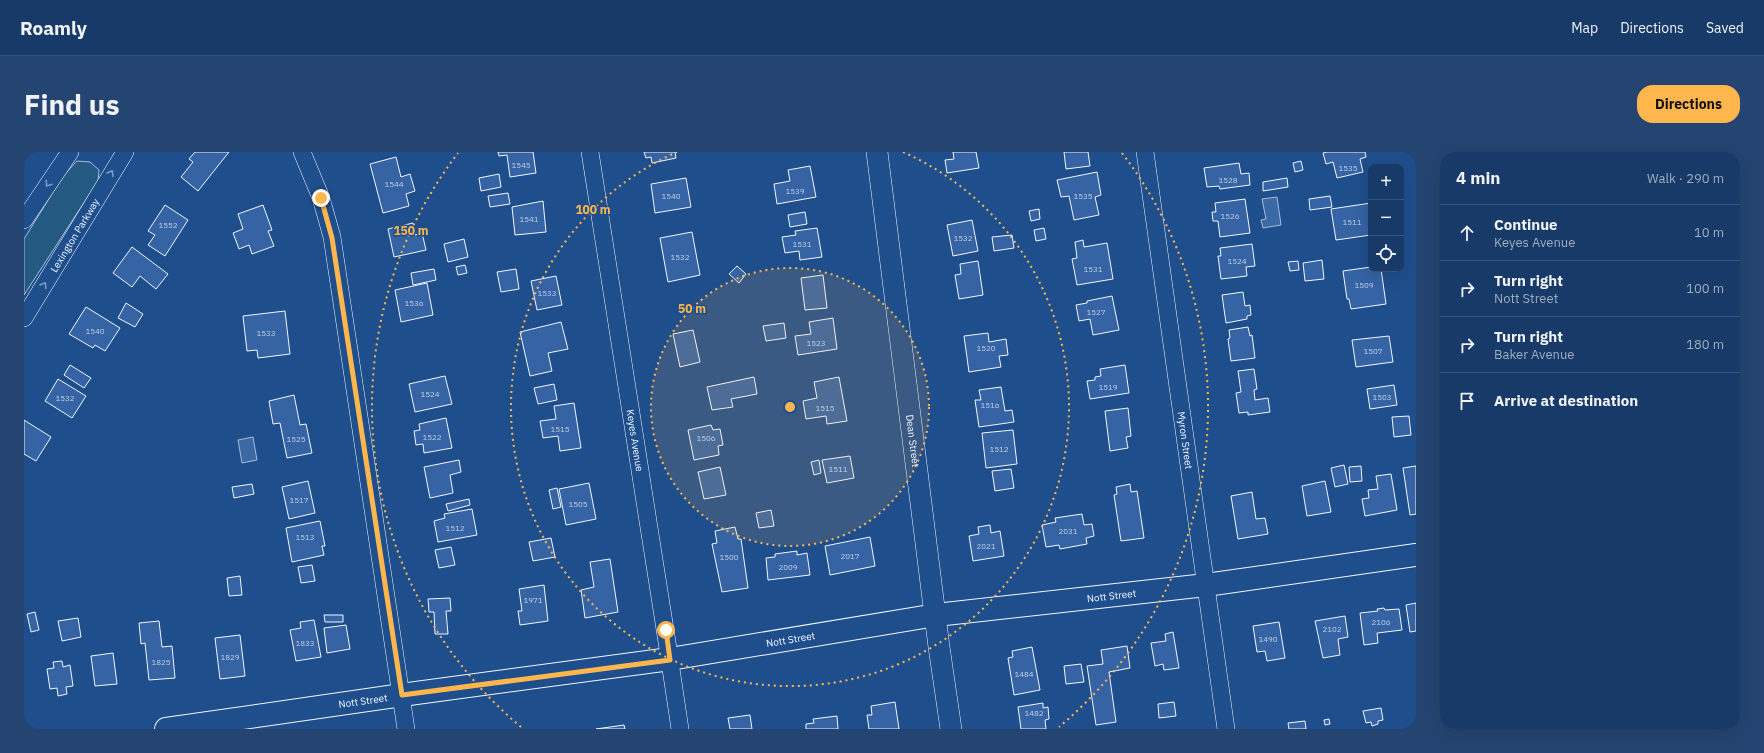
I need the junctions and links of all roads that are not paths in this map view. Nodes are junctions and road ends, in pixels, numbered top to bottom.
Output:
1 (70, 152) edge
2 (302, 152) edge
3 (590, 152) edge
4 (877, 152) edge
5 (1145, 152) edge
6 (118, 154) edge
7 (24, 220) edge
8 (24, 318) edge
9 (1416, 555) edge
10 (1206, 585) junction
11 (936, 615) junction
12 (670, 660) junction
13 (402, 695) junction
14 (166, 729) edge
15 (406, 729) edge
16 (680, 729) edge
17 (951, 729) edge
18 (1226, 729) edge

1 -> 7 street
2 - 13 street
3 - 12 street, Keyes Avenue
4 - 11 street, Dean Street
5 - 10 street, Myron Street
8 -> 6 street, Lexington Parkway
9 - 10 main road, Nott Street
10 - 11 main road, Nott Street
10 - 18 street, Myron Street
11 - 12 main road, Nott Street
11 - 17 street, Dean Street
12 - 13 main road, Nott Street
12 - 16 street, Keyes Avenue
13 - 14 main road, Nott Street
13 - 15 street

